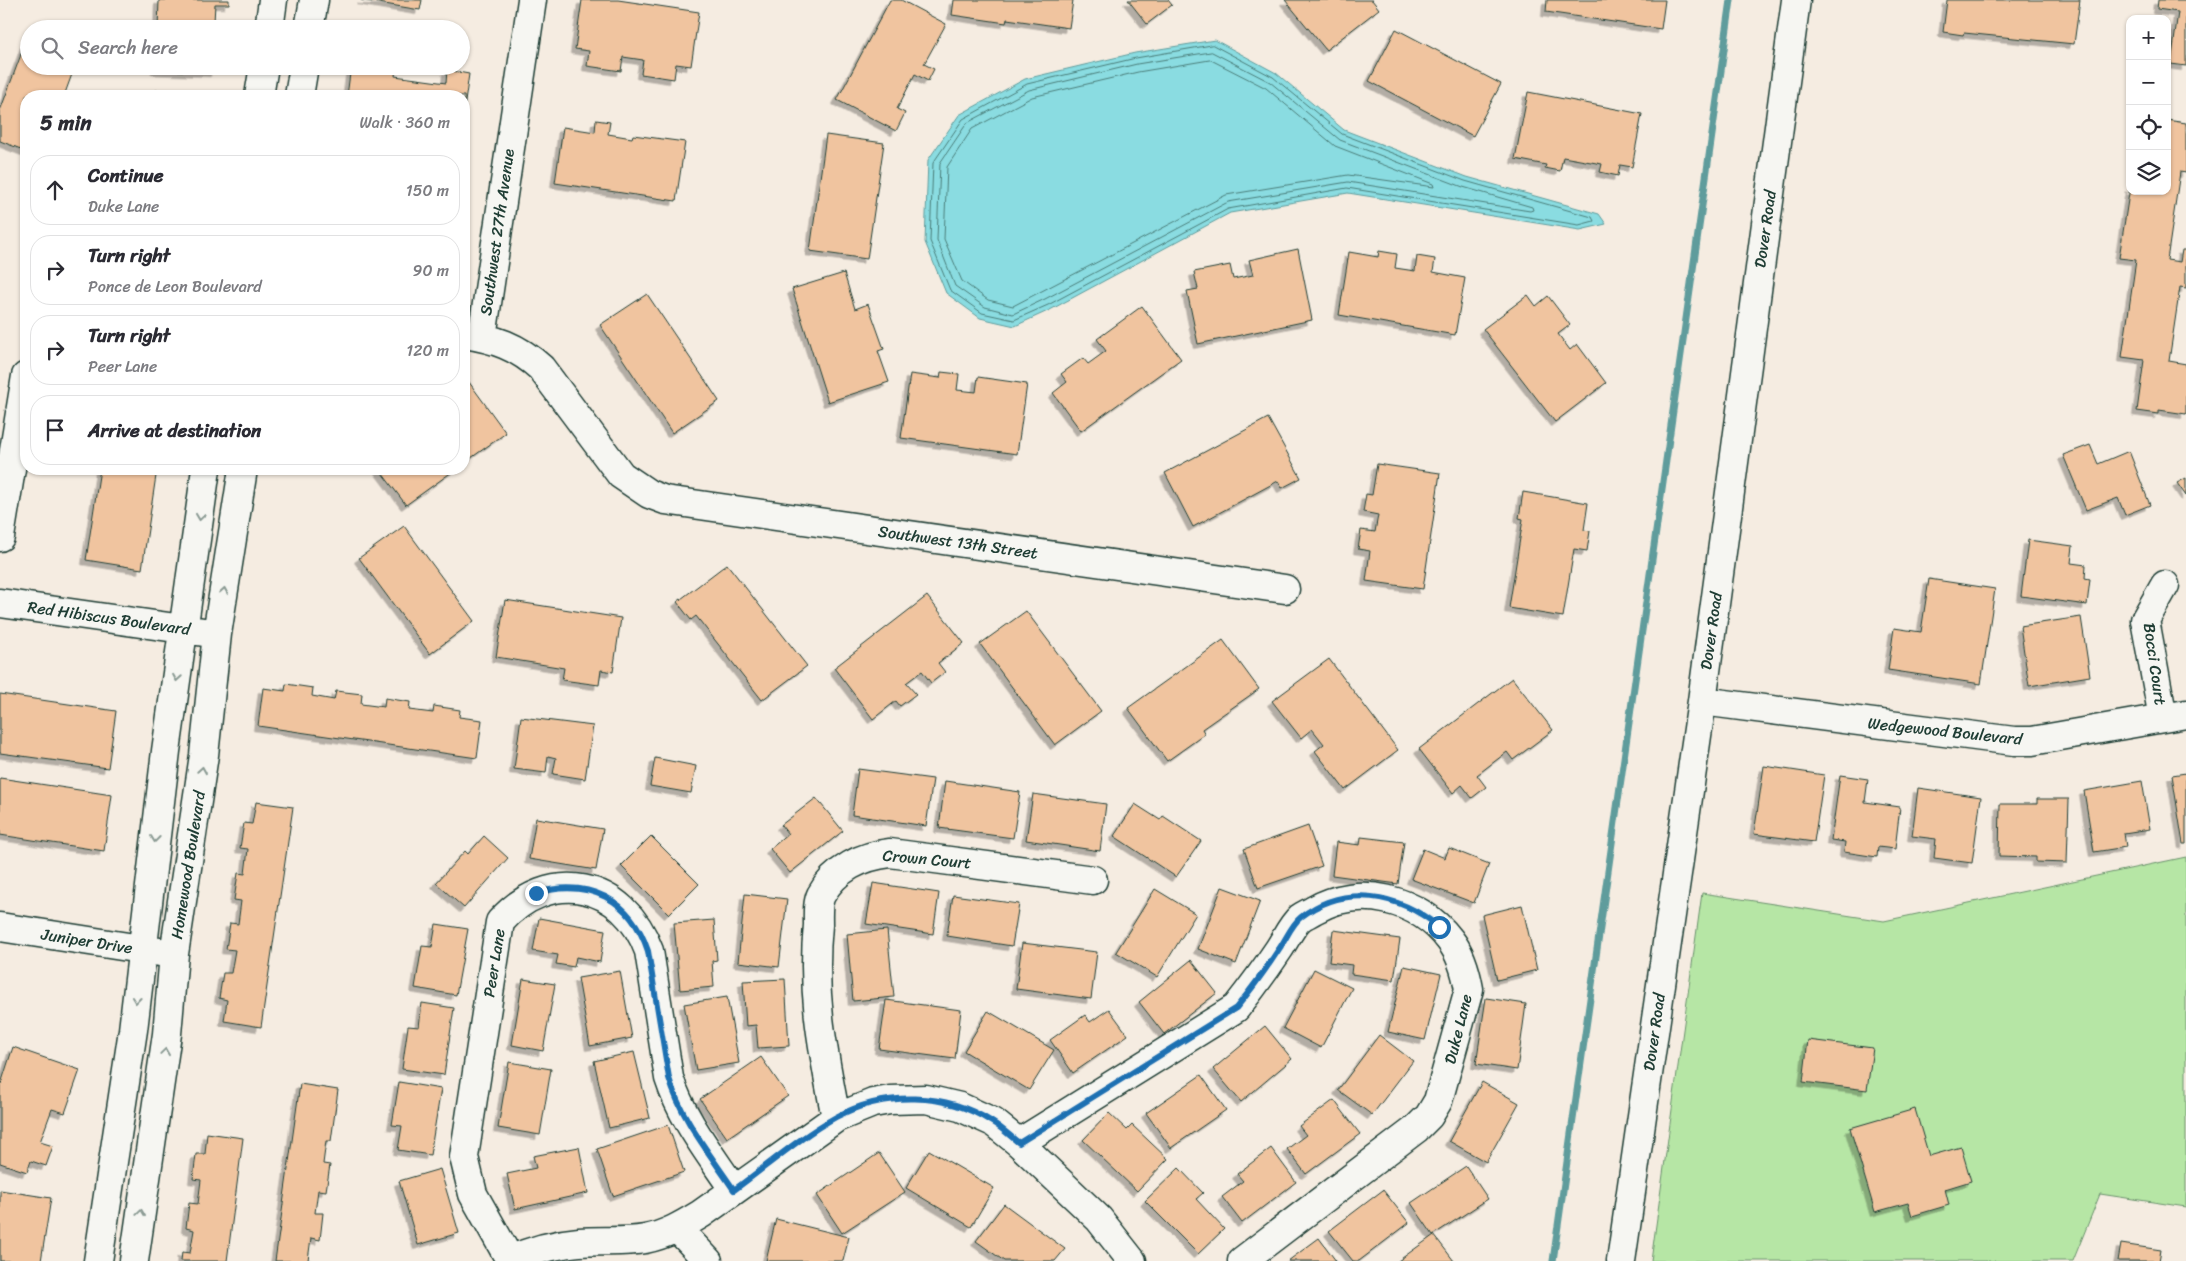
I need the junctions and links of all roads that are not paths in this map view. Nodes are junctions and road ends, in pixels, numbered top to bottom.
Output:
1 (273, 0) edge
2 (314, 0) edge
3 (532, 0) edge
4 (1796, 0) edge
5 (270, 20) edge
6 (311, 20) edge
7 (262, 75) edge
8 (302, 75) edge
9 (260, 90) edge
10 (300, 90) edge
11 (473, 336) edge
12 (20, 413) edge
13 (205, 475) edge
14 (242, 475) edge
15 (634, 486) joint
16 (0, 537) edge
17 (2165, 585) dead end
18 (1285, 590) dead end
19 (0, 603) edge
20 (185, 629) junction
21 (217, 634) junction
22 (1702, 701) junction
23 (2174, 716) edge
24 (1093, 880) dead end
25 (0, 927) edge
26 (142, 949) junction
27 (174, 954) junction
28 (836, 1118) junction
29 (1019, 1143) junction
30 (734, 1190) junction
31 (678, 1228) junction
32 (509, 1260) edge
33 (98, 1261) edge
34 (134, 1261) edge
35 (708, 1261) edge
36 (1132, 1261) edge
37 (1242, 1261) edge
38 (1622, 1261) edge

1 - 5 street
2 - 6 street
3 - 11 street, Southwest 27th Avenue
4 - 22 street, Dover Road
7 - 9 street
8 - 10 street
11 - 15 street, Southwest 27th Avenue
12 - 16 street
13 -> 20 street, Homewood Boulevard
21 -> 14 street, Homewood Boulevard
15 - 18 street, Southwest 13th Street
17 - 23 street, Bocci Court
19 - 20 street, Red Hibiscus Boulevard
20 - 21 street, Red Hibiscus Boulevard
20 -> 26 street, Homewood Boulevard
27 -> 21 street, Homewood Boulevard
22 - 23 street, Wedgewood Boulevard
22 - 38 street, Dover Road
24 - 28 street, Crown Court
25 - 26 street, Juniper Drive
26 - 27 street, Juniper Drive
26 -> 33 street, Homewood Boulevard
34 -> 27 street, Homewood Boulevard
28 - 29 street
28 - 30 street
29 - 36 street
29 - 37 street, Duke Lane
30 - 31 street
30 - 32 street, Peer Lane
31 - 32 street
31 - 35 street

